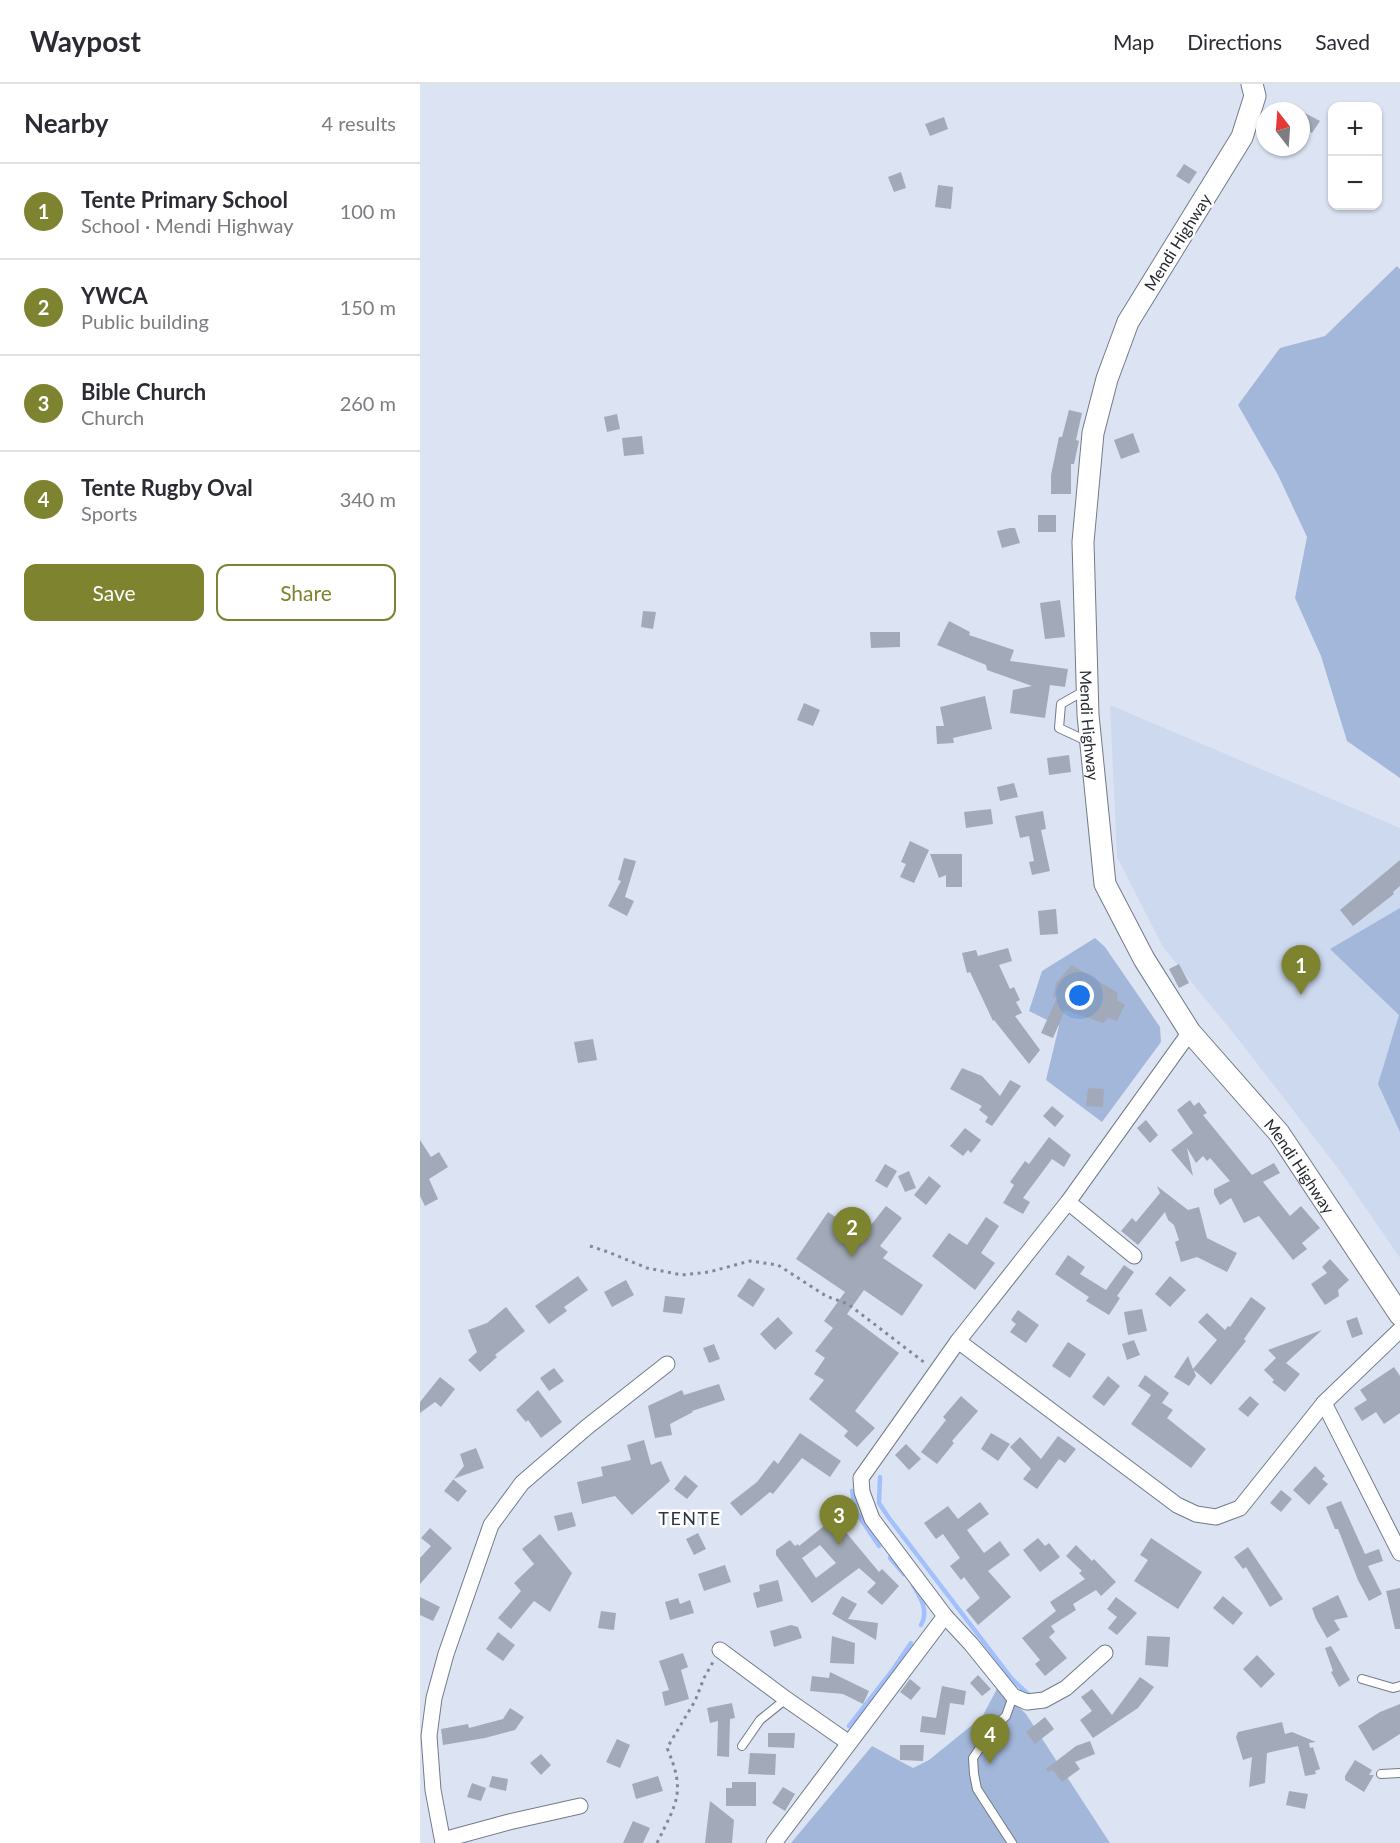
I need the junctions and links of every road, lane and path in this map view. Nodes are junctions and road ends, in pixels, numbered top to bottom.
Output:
1 (1252, 84) edge
2 (1087, 689) junction
3 (1091, 743) junction
4 (1190, 1032) junction
5 (1068, 1202) junction
6 (590, 1246) dead end
7 (1134, 1256) dead end
8 (1400, 1315) edge
9 (1400, 1330) edge
10 (958, 1341) junction
11 (668, 1364) dead end
12 (936, 1372) junction
13 (1324, 1403) junction
14 (1400, 1553) edge
15 (945, 1616) junction
16 (720, 1650) joint
17 (1105, 1653) dead end
18 (1362, 1679) dead end
19 (1400, 1686) edge
20 (1013, 1696) junction
21 (786, 1699) junction
22 (849, 1743) junction
23 (742, 1746) dead end
24 (1400, 1773) edge
25 (1381, 1774) dead end
26 (580, 1806) dead end
27 (443, 1842) edge
28 (657, 1843) edge
29 (774, 1843) edge
30 (1012, 1843) edge

1 - 2 main road, Mendi Highway
2 - 3 main road, Mendi Highway
2 - 3 lane
3 - 4 main road, Mendi Highway
4 - 5 street
4 - 8 main road, Mendi Highway
5 - 7 street
5 - 10 street
6 - 12 path
9 - 13 street
10 - 12 street
10 - 13 street
11 - 27 street
12 - 15 street
13 - 14 street
15 - 20 street
15 - 22 street
16 - 21 street
16 - 28 path
17 - 20 street
18 - 19 lane
20 - 30 lane
21 - 22 street
21 - 23 lane
22 - 29 street
24 - 25 lane
26 - 27 street

